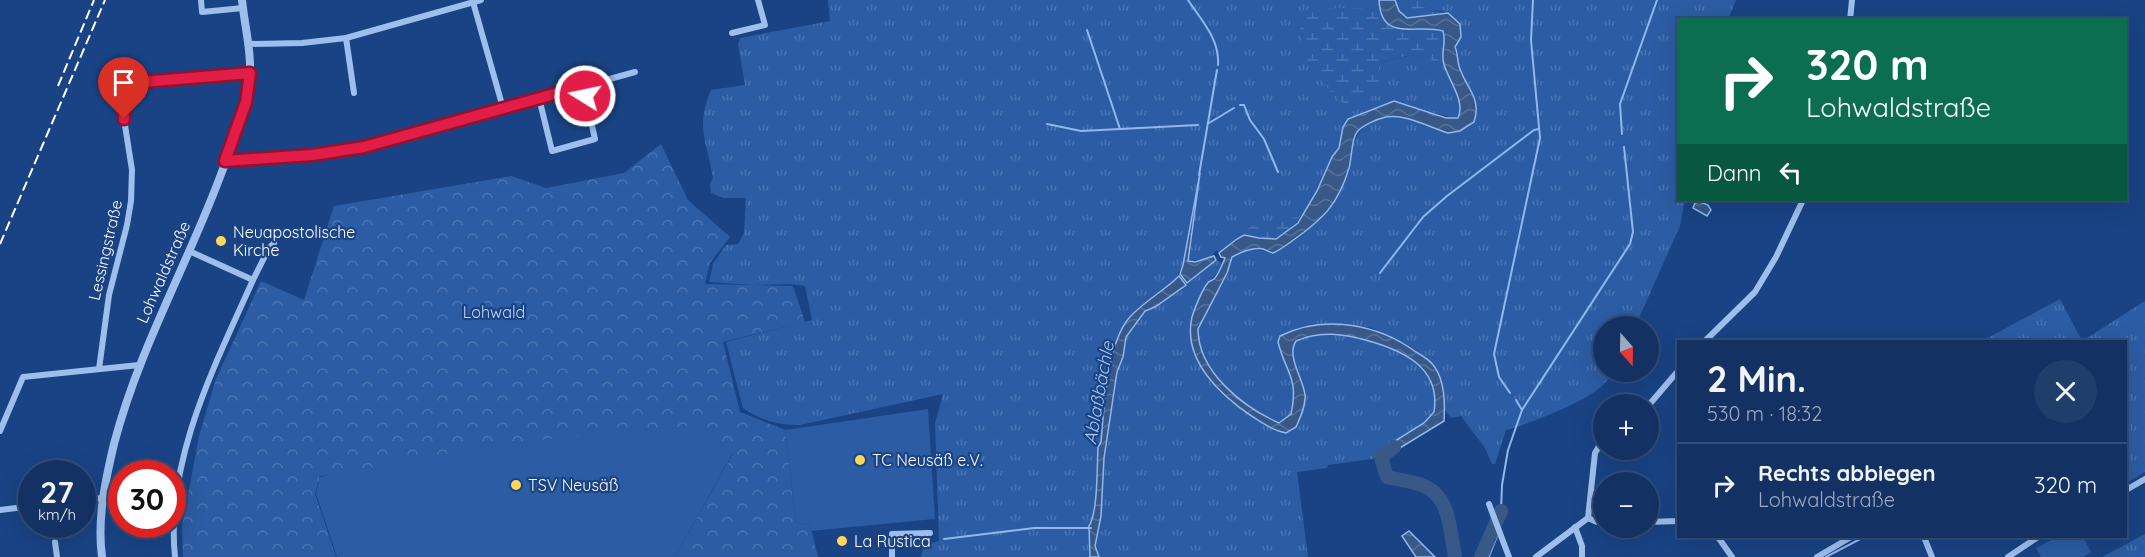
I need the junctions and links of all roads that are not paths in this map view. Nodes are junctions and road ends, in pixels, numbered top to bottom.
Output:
1 (201, 0) edge
2 (481, 0) edge
3 (758, 0) edge
4 (1852, 0) edge
5 (473, 2) junction
6 (242, 4) edge
7 (1850, 18) edge
8 (732, 33) dead end
9 (346, 38) junction
10 (249, 44) junction
11 (635, 72) dead end
12 (250, 73) junction
13 (583, 86) junction
14 (354, 93) dead end
15 (539, 98) junction
16 (503, 108) junction
17 (225, 161) junction
18 (1803, 201) edge
19 (274, 243) dead end
20 (189, 251) junction
21 (253, 280) junction
22 (1706, 340) edge
23 (139, 365) junction
24 (99, 369) junction
25 (1677, 372) edge
26 (1658, 394) edge
27 (0, 431) edge
28 (1594, 460) edge
29 (2145, 479) edge
30 (2127, 488) edge
31 (103, 498) junction
32 (96, 499) edge
33 (1489, 504) dead end
34 (18, 508) edge
35 (0, 510) edge
36 (1588, 518) junction
37 (1593, 520) edge
38 (1677, 521) edge
39 (1659, 522) edge
40 (1575, 527) junction
41 (930, 533) dead end
42 (1719, 538) edge
43 (1849, 538) edge
44 (1924, 538) edge
45 (2036, 538) edge
46 (55, 542) dead end
47 (57, 557) edge
48 (102, 557) edge
49 (176, 557) edge
50 (892, 557) edge
51 (1509, 557) edge
52 (1536, 557) edge
53 (1582, 557) edge
54 (1732, 557) edge
55 (1817, 557) edge
56 (1932, 557) edge
57 (2008, 557) edge

1 - 6 street
2 - 5 street
3 - 8 street
4 - 7 street
5 - 9 street
5 - 16 street
6 - 10 street, Lohwaldstraße
9 - 10 street
9 - 14 street
10 - 12 street, Lohwaldstraße
11 - 13 street
12 - 17 street, Lohwaldstraße
12 - 24 street, Lessingstraße
13 - 15 street
13 - 15 street
15 - 16 street
16 - 17 street
17 - 20 street, Lohwaldstraße
18 - 22 street
19 - 21 street
20 - 21 street
20 - 23 street, Lohwaldstraße
21 - 49 street
23 - 24 street
23 - 31 street, Lohwaldstraße
24 - 27 street
25 - 26 street
28 - 36 street
29 - 30 street
31 - 32 street
31 - 48 street, Lohwaldstraße
33 - 51 street
34 - 35 street
36 - 37 street
36 - 40 street
38 - 39 street
40 - 52 street
40 - 53 street
41 - 50 street
42 - 54 street
43 - 55 street
44 - 56 street
45 - 57 street
46 - 47 street

